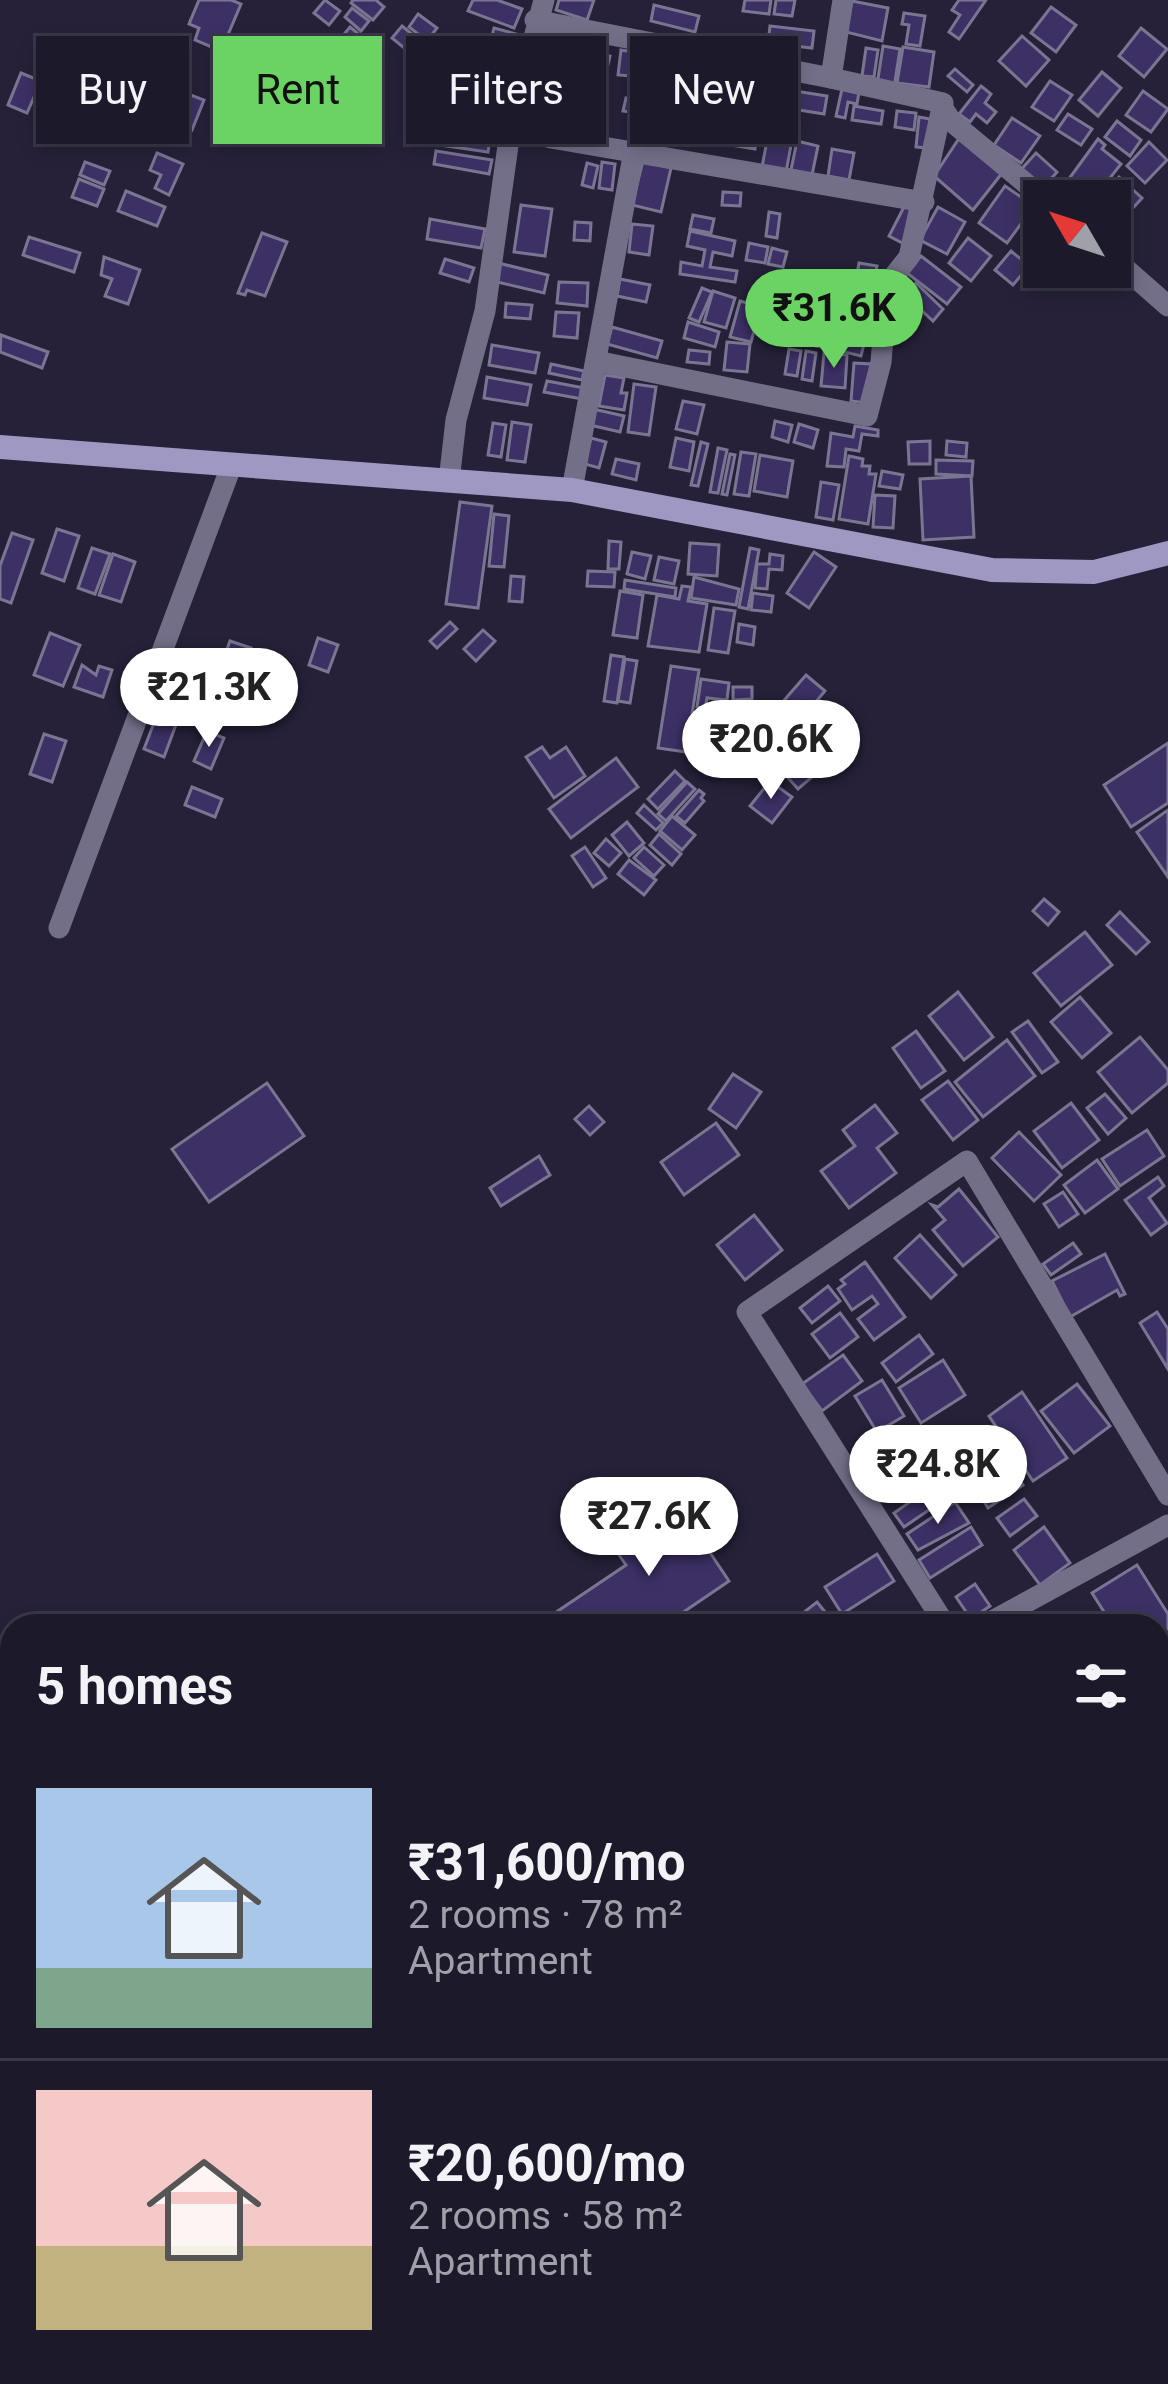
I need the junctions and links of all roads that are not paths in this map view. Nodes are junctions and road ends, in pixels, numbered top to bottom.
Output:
1 (843, 0) edge
2 (540, 10) edge
3 (831, 78) junction
4 (942, 107) junction
5 (508, 144) edge
6 (587, 144) edge
7 (634, 152) junction
8 (1023, 181) edge
9 (924, 202) junction
10 (1131, 273) edge
11 (1168, 306) edge
12 (596, 361) junction
13 (0, 447) edge
14 (232, 464) junction
15 (449, 481) junction
16 (572, 490) junction
17 (1168, 553) edge
18 (58, 928) dead end
19 (1168, 1495) edge
20 (1168, 1525) edge
21 (938, 1614) edge
22 (1005, 1614) edge

1 - 3 street
2 - 3 street
3 - 4 street
4 - 8 street
4 - 9 street
5 - 15 street
6 - 7 street
7 - 9 street
7 - 12 street
9 - 12 street
10 - 11 street
12 - 16 street
13 - 14 main road
14 - 15 main road
14 - 18 street
15 - 16 main road
16 - 17 main road
19 - 21 street
20 - 22 street

